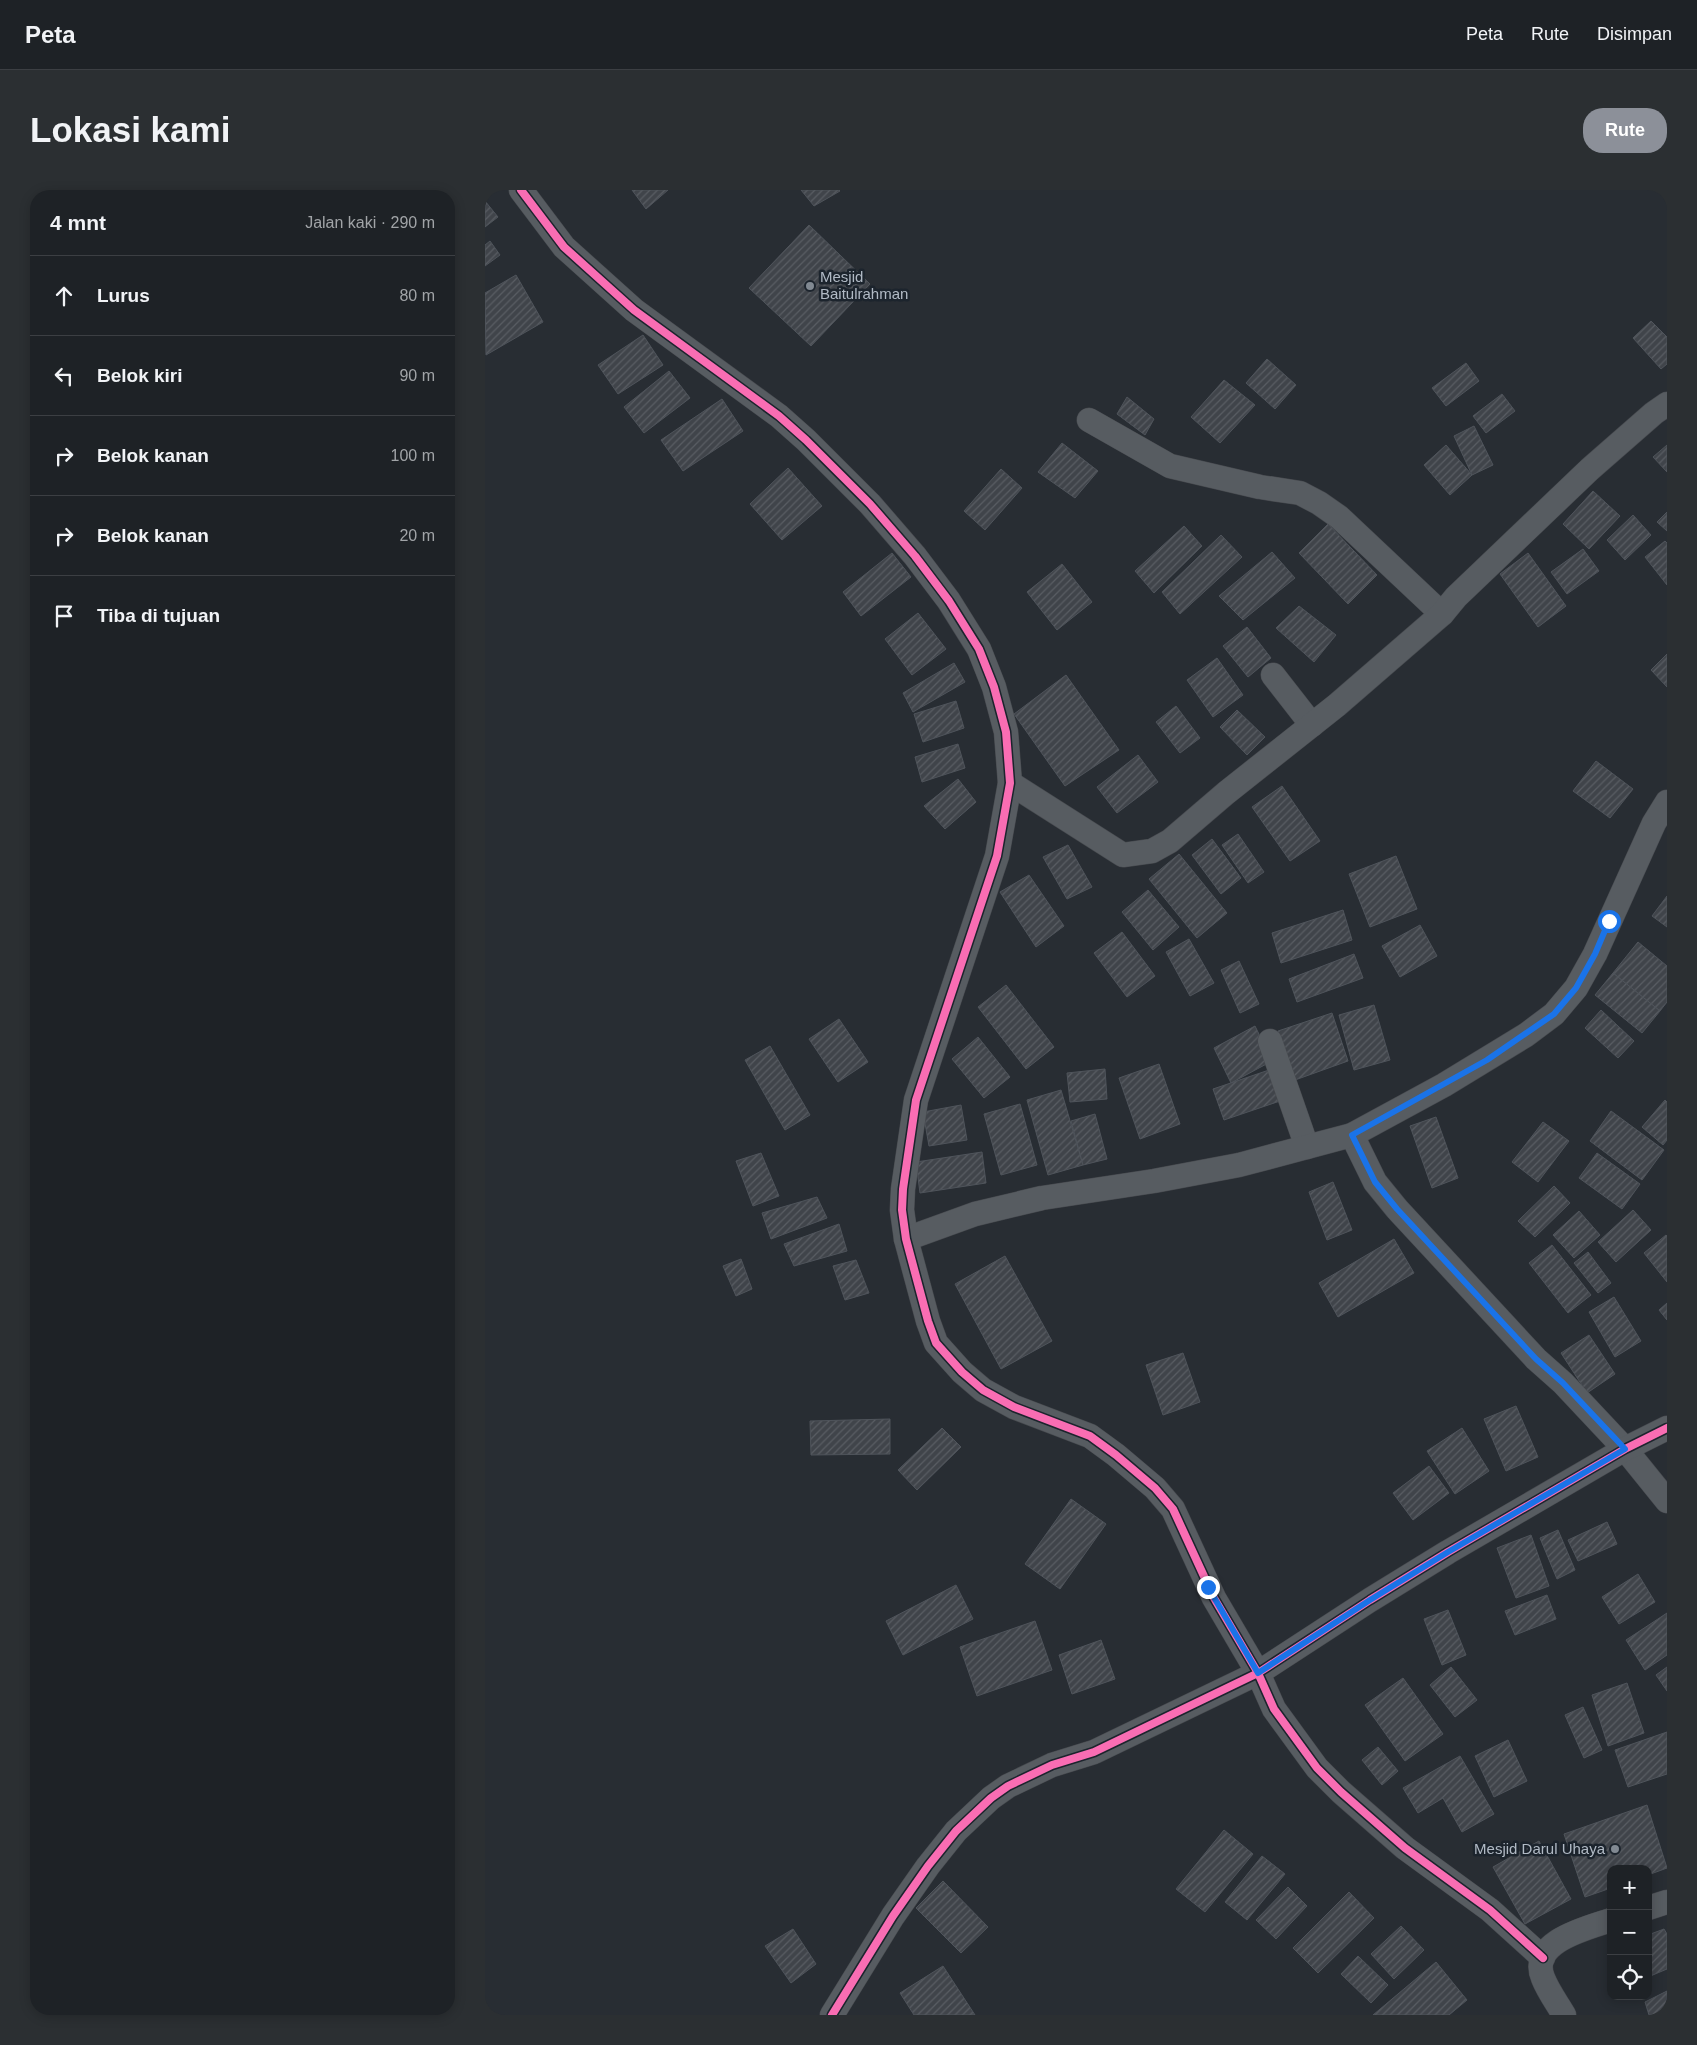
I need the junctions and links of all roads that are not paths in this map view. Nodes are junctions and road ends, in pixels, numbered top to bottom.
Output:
1 (521, 190) edge
2 (1667, 404) edge
3 (1089, 420) dead end
4 (1442, 614) junction
5 (1273, 675) dead end
6 (1312, 725) junction
7 (1011, 783) junction
8 (1667, 802) edge
9 (1270, 1041) dead end
10 (1352, 1135) junction
11 (1307, 1147) junction
12 (906, 1239) junction
13 (1667, 1428) edge
14 (1625, 1449) junction
15 (1667, 1501) edge
16 (1258, 1673) junction
17 (1667, 1902) edge
18 (1652, 1907) edge
19 (1607, 1921) edge
20 (1543, 1958) junction
21 (833, 2015) edge
22 (1564, 2015) edge

1 - 7 street
2 - 4 street
3 - 4 street
4 - 6 street
5 - 6 street
6 - 7 street
7 - 12 street
8 - 10 street
9 - 11 street
10 - 11 street
10 - 14 street
11 - 12 street
12 - 16 street
13 - 14 street
14 - 15 street
14 - 16 street
16 - 20 street
16 - 21 street
17 - 18 street
19 - 20 street
20 - 22 street

